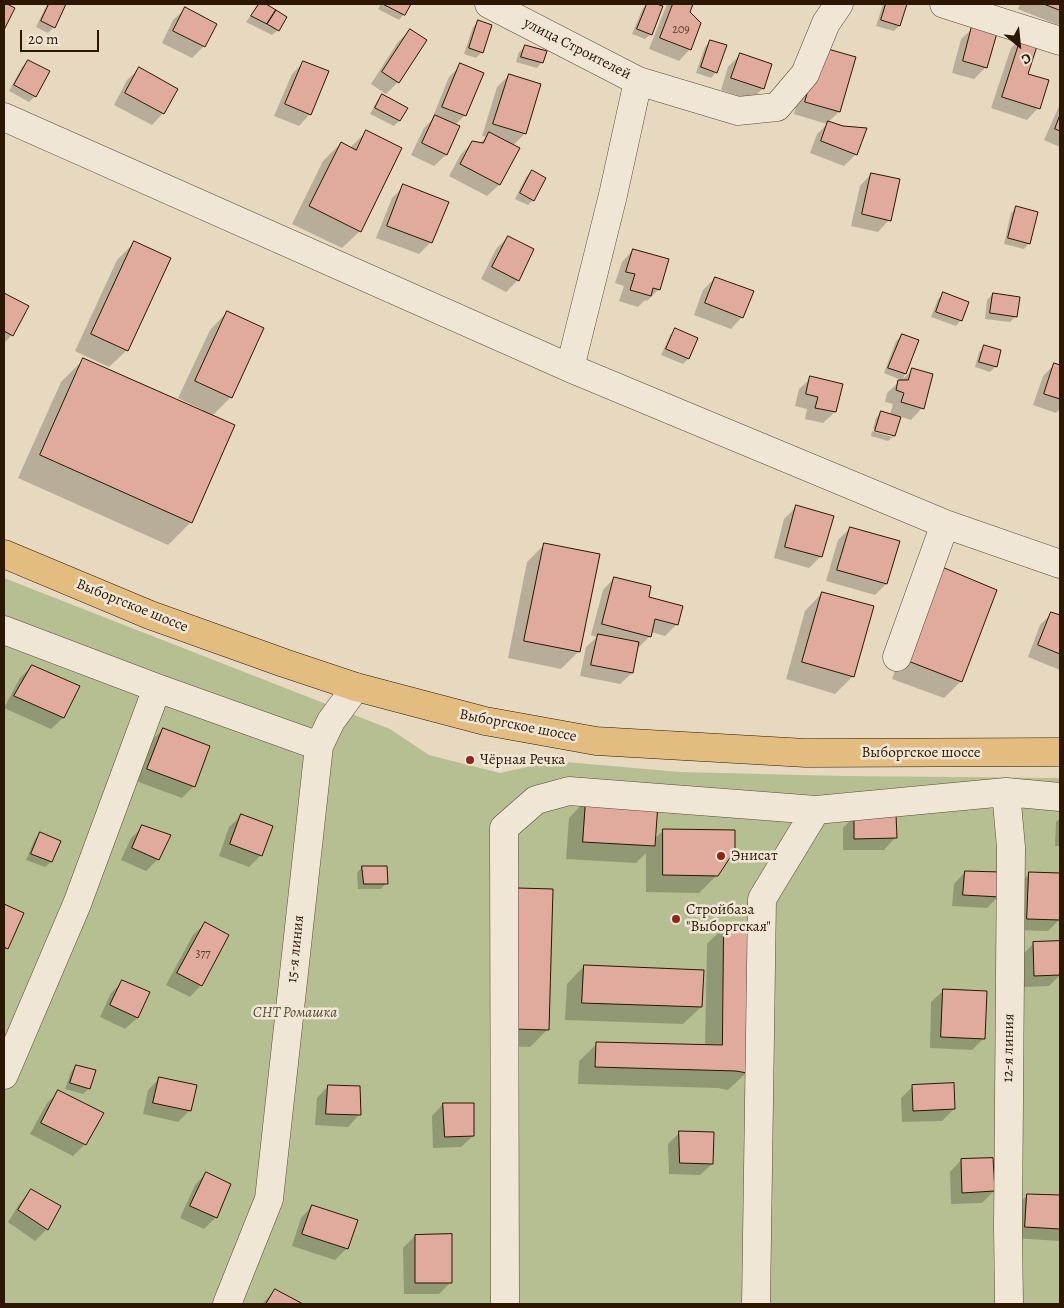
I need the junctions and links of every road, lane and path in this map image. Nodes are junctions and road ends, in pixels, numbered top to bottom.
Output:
1 (489, 4) edge
2 (839, 4) edge
3 (944, 4) edge
4 (1060, 41) edge
5 (638, 81) junction
6 (4, 117) edge
7 (570, 368) junction
8 (945, 524) junction
9 (4, 554) edge
10 (1060, 564) edge
11 (4, 630) edge
12 (898, 657) dead end
13 (356, 687) junction
14 (157, 688) junction
15 (319, 746) junction
16 (1060, 752) edge
17 (1006, 792) junction
18 (1060, 797) edge
19 (816, 810) junction
20 (4, 1075) edge
21 (227, 1304) edge
22 (505, 1304) edge
23 (756, 1304) edge
24 (1008, 1304) edge

1 - 5 street, улица Строителей
2 - 5 street, улица Строителей
3 - 4 street
5 - 7 street
6 - 7 street
7 - 8 street
8 - 10 street
8 - 12 street
9 - 13 main road, Выборгское шоссе
11 - 14 street
13 - 15 street, 15-я линия
13 - 16 main road, Выборгское шоссе
14 - 15 street
14 - 20 street
15 - 21 street, 15-я линия
17 - 18 street
17 - 19 street
17 - 24 street, 12-я линия
19 - 22 street
19 - 23 street

